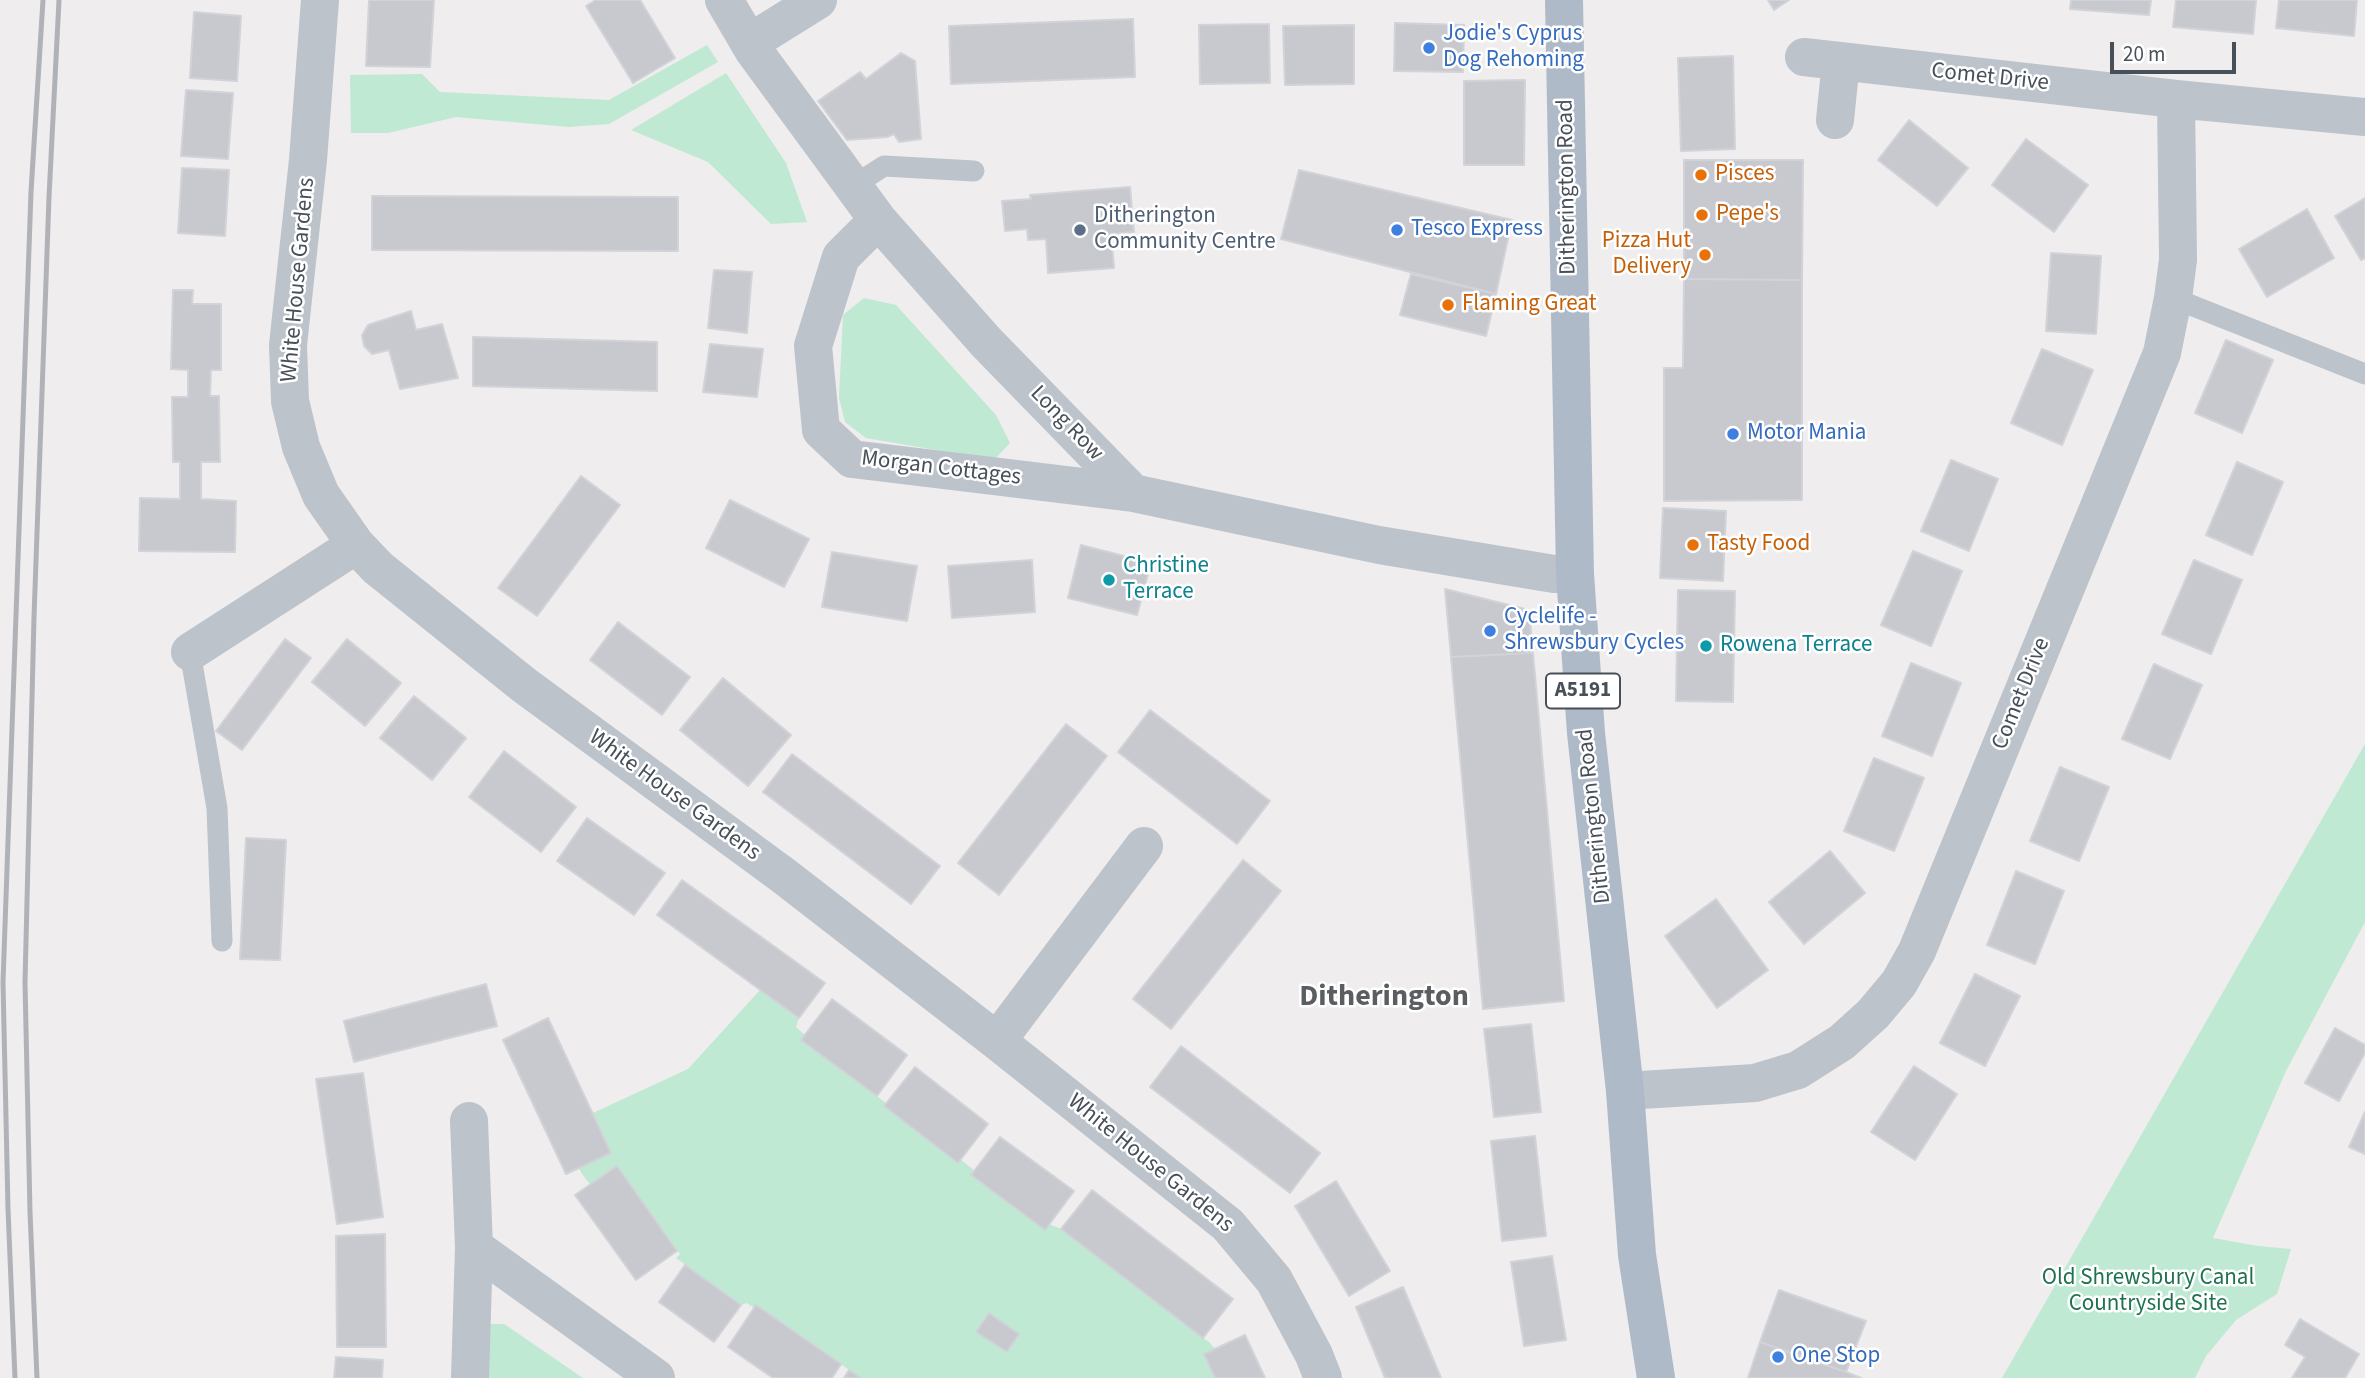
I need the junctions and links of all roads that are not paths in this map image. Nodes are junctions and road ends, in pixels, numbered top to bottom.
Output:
1 (320, 0) edge
2 (724, 0) edge
3 (818, 0) edge
4 (1564, 0) edge
5 (749, 43) junction
6 (1804, 57) dead end
7 (1841, 61) junction
8 (2176, 99) junction
9 (2365, 117) edge
10 (1835, 120) dead end
11 (974, 171) dead end
12 (853, 186) junction
13 (878, 220) junction
14 (2173, 298) junction
15 (2365, 374) edge
16 (1133, 494) junction
17 (356, 545) junction
18 (1575, 574) junction
19 (190, 652) joint
20 (1144, 846) dead end
21 (222, 941) dead end
22 (998, 1041) junction
23 (1625, 1091) junction
24 (470, 1121) dead end
25 (474, 1247) junction
26 (470, 1378) edge
27 (656, 1378) edge
28 (1323, 1378) edge
29 (1656, 1378) edge

1 - 17 street, White House Gardens
2 - 5 street, Long Row
3 - 5 street
4 - 18 main road, Ditherington Road / A5191
5 - 12 street, Long Row
6 - 7 street, Comet Drive
7 - 8 street, Comet Drive
7 - 10 street
8 - 9 street, Comet Drive
8 - 14 street, Comet Drive
11 - 12 lane
12 - 13 street, Long Row
13 - 16 street, Long Row
13 - 16 street, Morgan Cottages
14 - 15 lane
14 - 23 street, Comet Drive
16 - 18 street
17 - 19 street
17 - 22 street, White House Gardens
18 - 23 main road, Ditherington Road / A5191
19 - 21 lane
20 - 22 street
22 - 28 street, White House Gardens
23 - 29 main road, Ditherington Road / A5191
24 - 25 street
25 - 26 street
25 - 27 street

